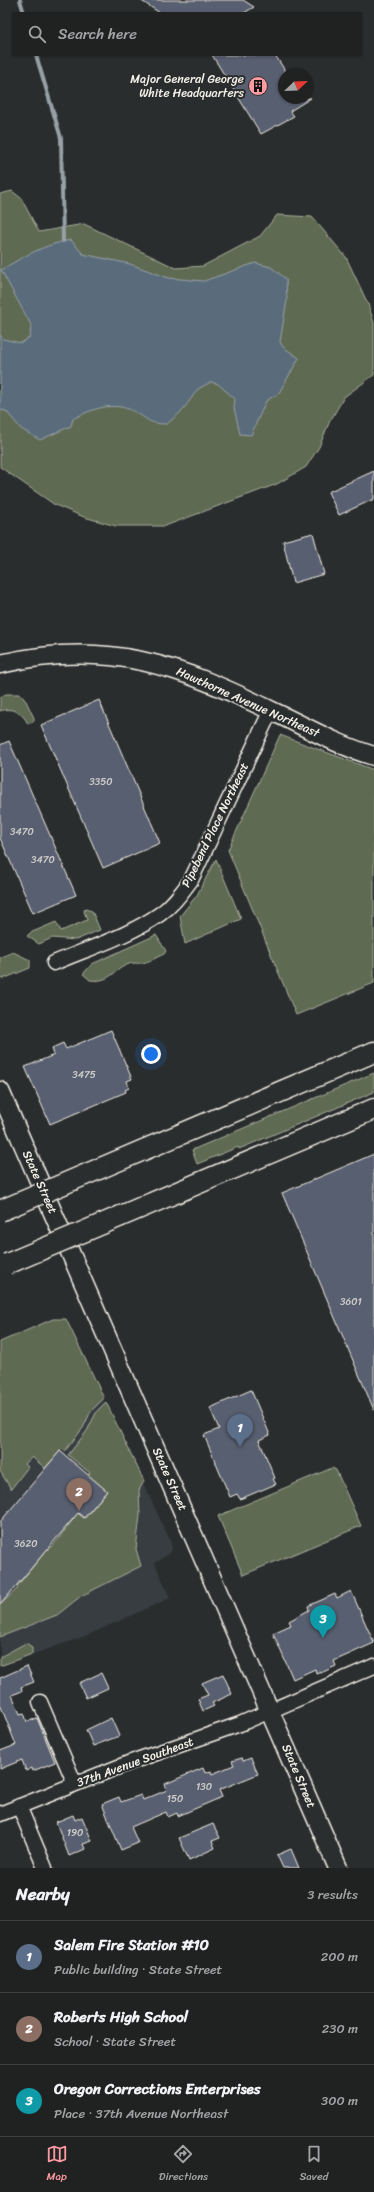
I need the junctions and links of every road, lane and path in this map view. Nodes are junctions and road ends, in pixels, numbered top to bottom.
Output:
1 (0, 664) edge
2 (271, 710) junction
3 (374, 756) edge
4 (54, 963) dead end
5 (374, 1052) edge
6 (0, 1091) edge
7 (374, 1109) edge
8 (0, 1211) edge
9 (3, 1266) edge
10 (374, 1666) edge
11 (40, 1702) dead end
12 (270, 1710) junction
13 (75, 1784) junction
14 (19, 1806) junction
15 (0, 1814) edge
16 (45, 1868) edge
17 (338, 1868) edge

1 - 2 main road, Hawthorne Avenue Northeast
2 - 3 main road, Hawthorne Avenue Northeast
2 - 4 street, Pipebend Place Northeast
5 - 8 highway, bridge
6 - 12 main road, State Street
7 - 9 highway, bridge
10 - 12 street, 37th Avenue Southeast
11 - 13 street
12 - 13 street, 37th Avenue Southeast
12 - 17 main road, State Street
13 - 14 street, 37th Avenue Southeast
14 - 15 street, 37th Avenue Southeast
14 - 16 street

